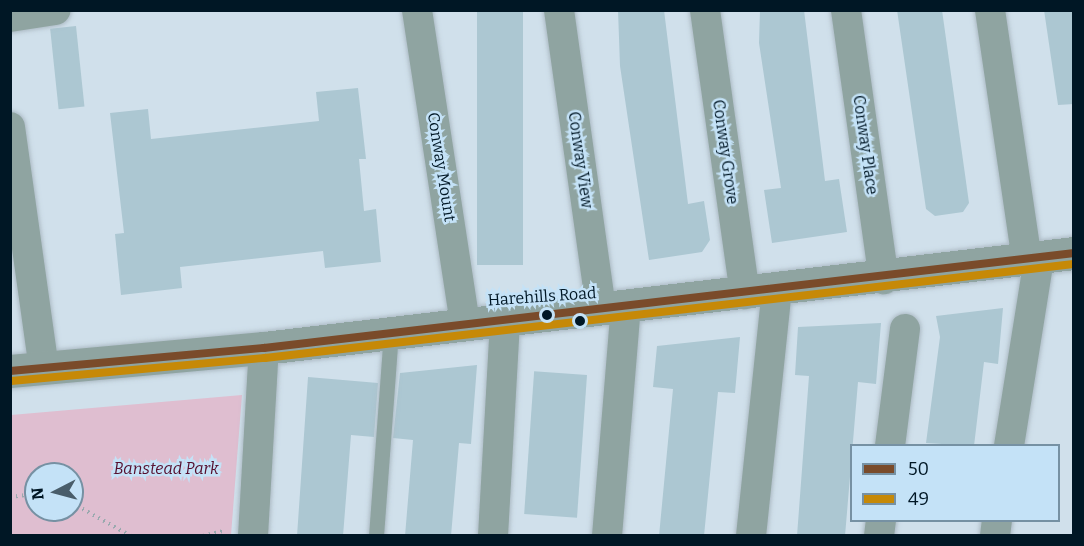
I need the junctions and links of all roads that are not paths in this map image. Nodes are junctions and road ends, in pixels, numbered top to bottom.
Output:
1 (55, 10) edge
2 (417, 10) edge
3 (560, 10) edge
4 (705, 10) edge
5 (846, 10) edge
6 (990, 10) edge
7 (10, 17) edge
8 (10, 127) edge
9 (1074, 237) edge
10 (1074, 253) edge
11 (1030, 254) junction
12 (883, 270) junction
13 (744, 286) junction
14 (777, 290) junction
15 (608, 303) junction
16 (464, 313) junction
17 (505, 319) junction
18 (905, 329) dead end
19 (391, 333) junction
20 (264, 348) junction
21 (32, 358) edge
22 (10, 372) edge
23 (890, 444) edge
24 (1009, 444) edge
25 (254, 536) edge
26 (376, 536) edge
27 (493, 536) edge
28 (607, 536) edge
29 (751, 536) edge

1 - 7 street
2 - 16 street, Conway Mount
3 - 15 street, Conway View
4 - 13 street, Conway Grove
5 - 12 street, Conway Place
6 - 11 street
8 - 21 street
9 - 11 street, Harehills Road
10 - 11 street, Harehills Road
11 - 12 street, Harehills Road
11 - 24 street
12 - 13 street, Harehills Road
12 - 14 street, Harehills Road
13 - 14 street, Harehills Road
13 - 15 street, Harehills Road
14 - 29 street
15 - 16 street, Harehills Road
15 - 17 street, Harehills Road
15 - 28 street, Conway View
16 - 17 street, Harehills Road
16 - 19 street, Harehills Road
16 - 21 street, Harehills Road
17 - 27 street
18 - 23 street
19 - 20 street, Harehills Road
19 - 26 lane
20 - 21 street, Harehills Road
20 - 25 street
21 - 22 street, Harehills Road

